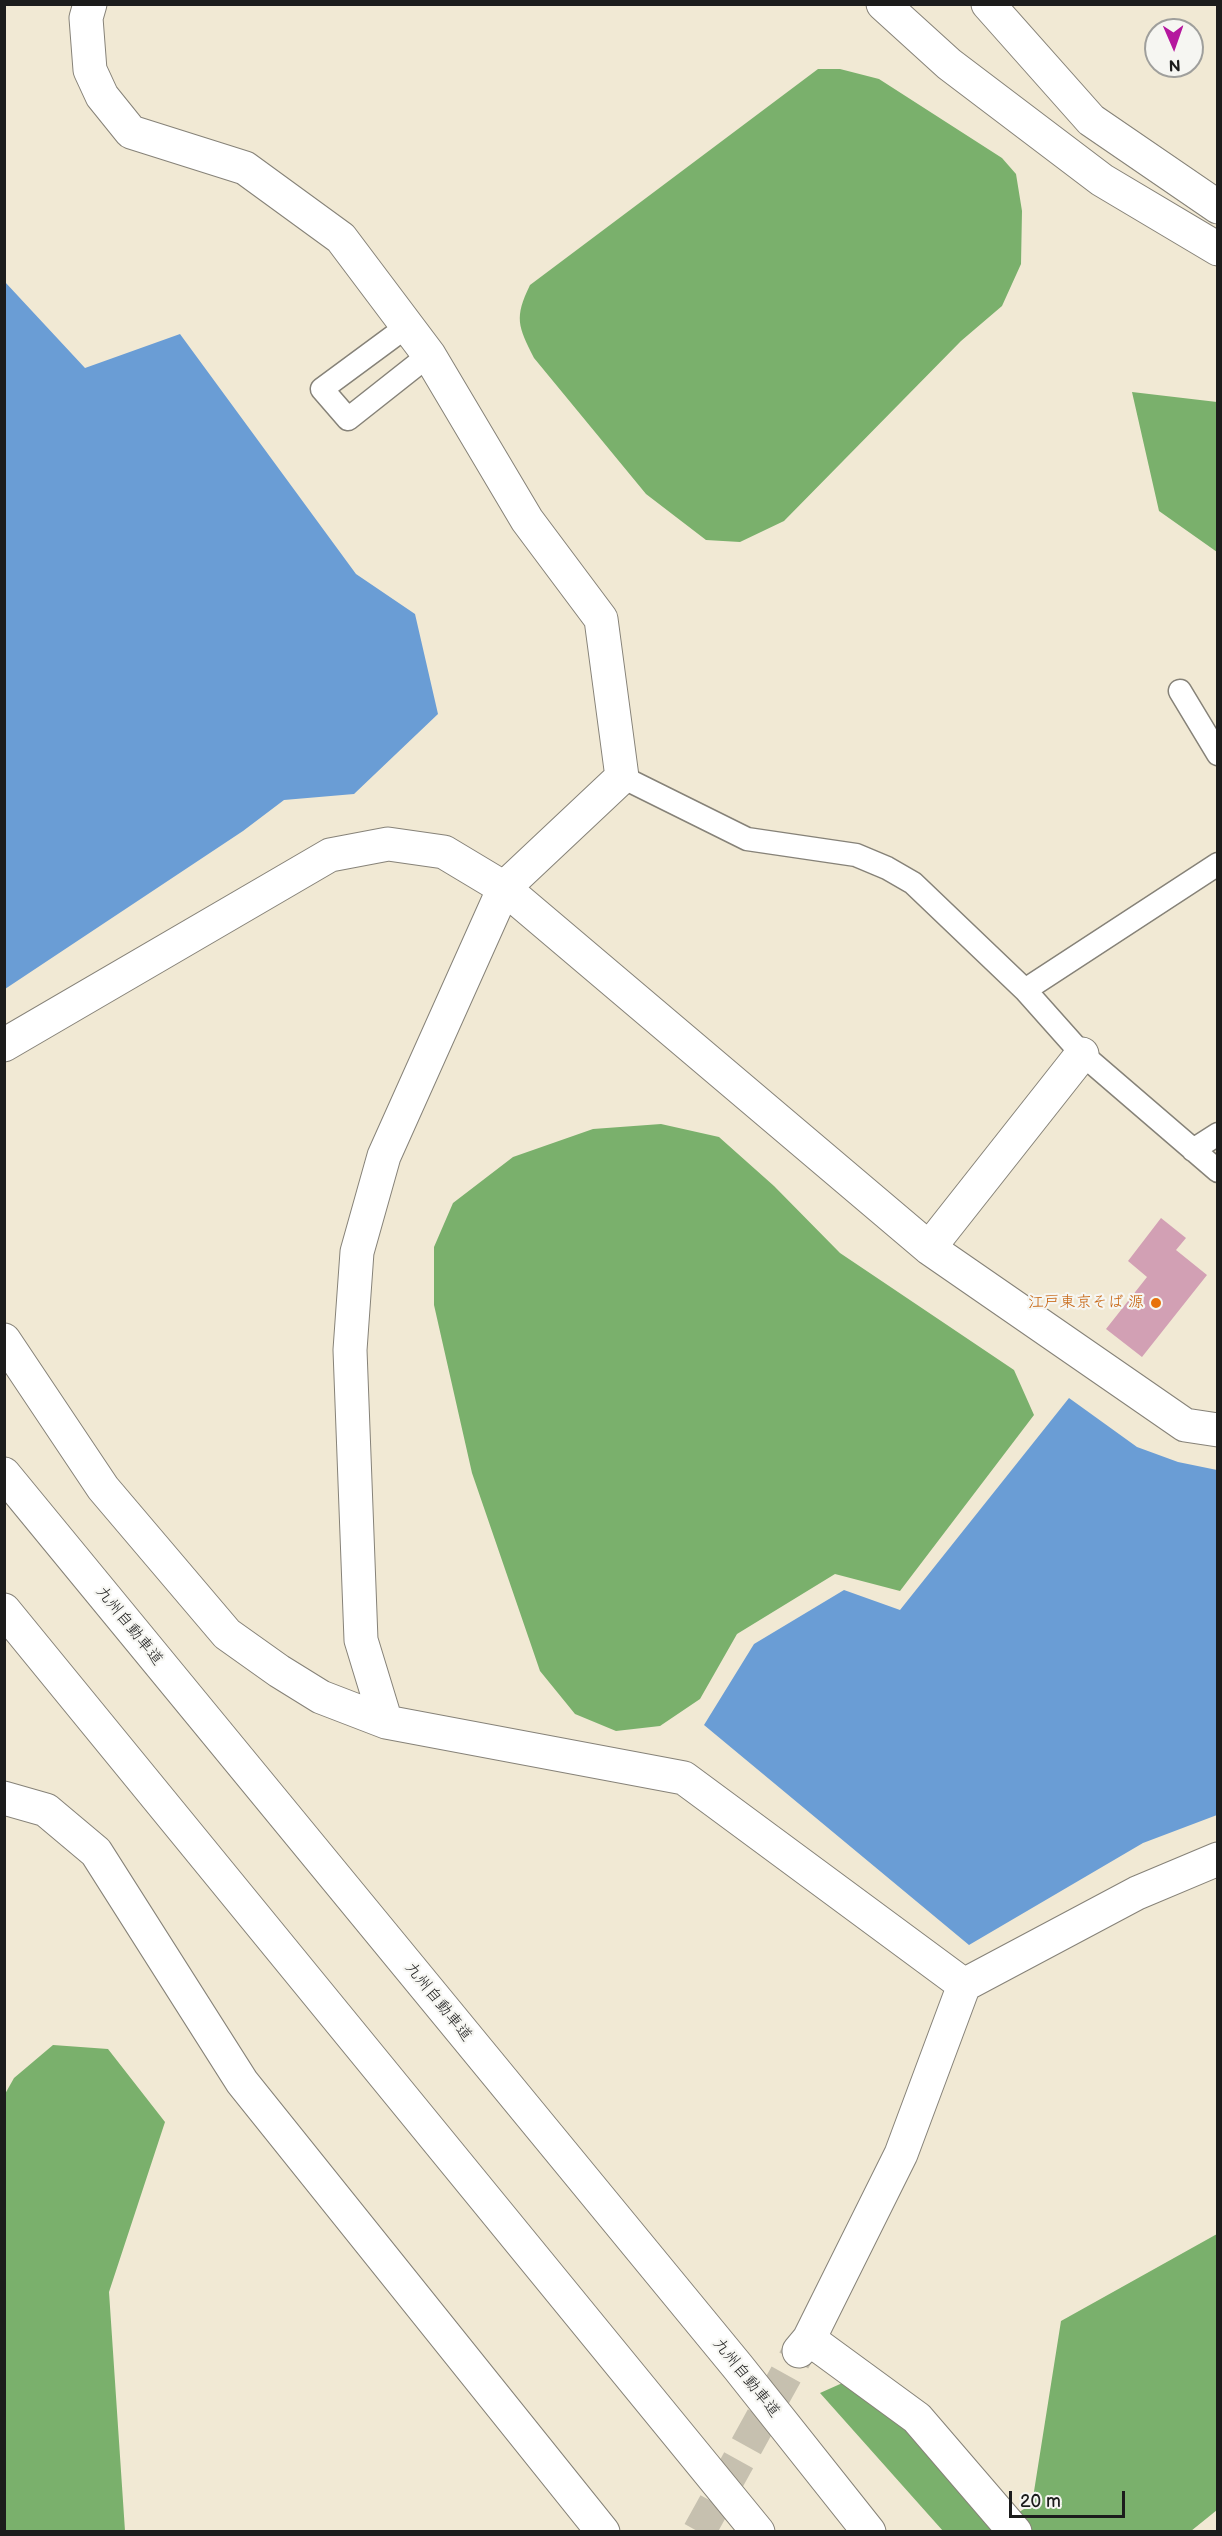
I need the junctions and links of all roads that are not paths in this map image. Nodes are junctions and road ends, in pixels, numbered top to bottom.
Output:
1 (90, 4) edge
2 (883, 4) edge
3 (988, 4) edge
4 (1218, 207) edge
5 (1218, 249) edge
6 (406, 327) junction
7 (429, 355) junction
8 (1180, 691) dead end
9 (1218, 754) edge
10 (622, 777) junction
11 (1218, 864) edge
12 (504, 888) junction
13 (1024, 990) junction
14 (4, 1045) edge
15 (1082, 1054) junction
16 (1218, 1134) edge
17 (1193, 1150) junction
18 (1218, 1171) edge
19 (929, 1248) junction
20 (4, 1340) edge
21 (1218, 1431) edge
22 (4, 1474) edge
23 (4, 1610) edge
24 (386, 1722) junction
25 (4, 1798) edge
26 (1218, 1859) edge
27 (964, 1985) junction
28 (603, 2532) edge
29 (758, 2532) edge
30 (869, 2532) edge
31 (1015, 2532) edge

1 - 6 main road
2 - 5 main road
3 - 4 main road
6 - 7 main road
6 - 7 lane
7 - 10 main road
8 - 9 lane
10 - 12 main road
10 - 13 lane
11 - 13 lane
12 - 14 main road
12 - 19 main road
12 - 24 main road
13 - 15 lane
15 - 17 lane
15 - 19 main road
16 - 17 lane
17 - 18 lane
19 - 21 main road
20 - 24 main road
22 - 30 main road, 九州自動車道
23 - 29 main road
24 - 27 main road
25 - 28 main road
26 - 27 main road
27 - 31 main road

